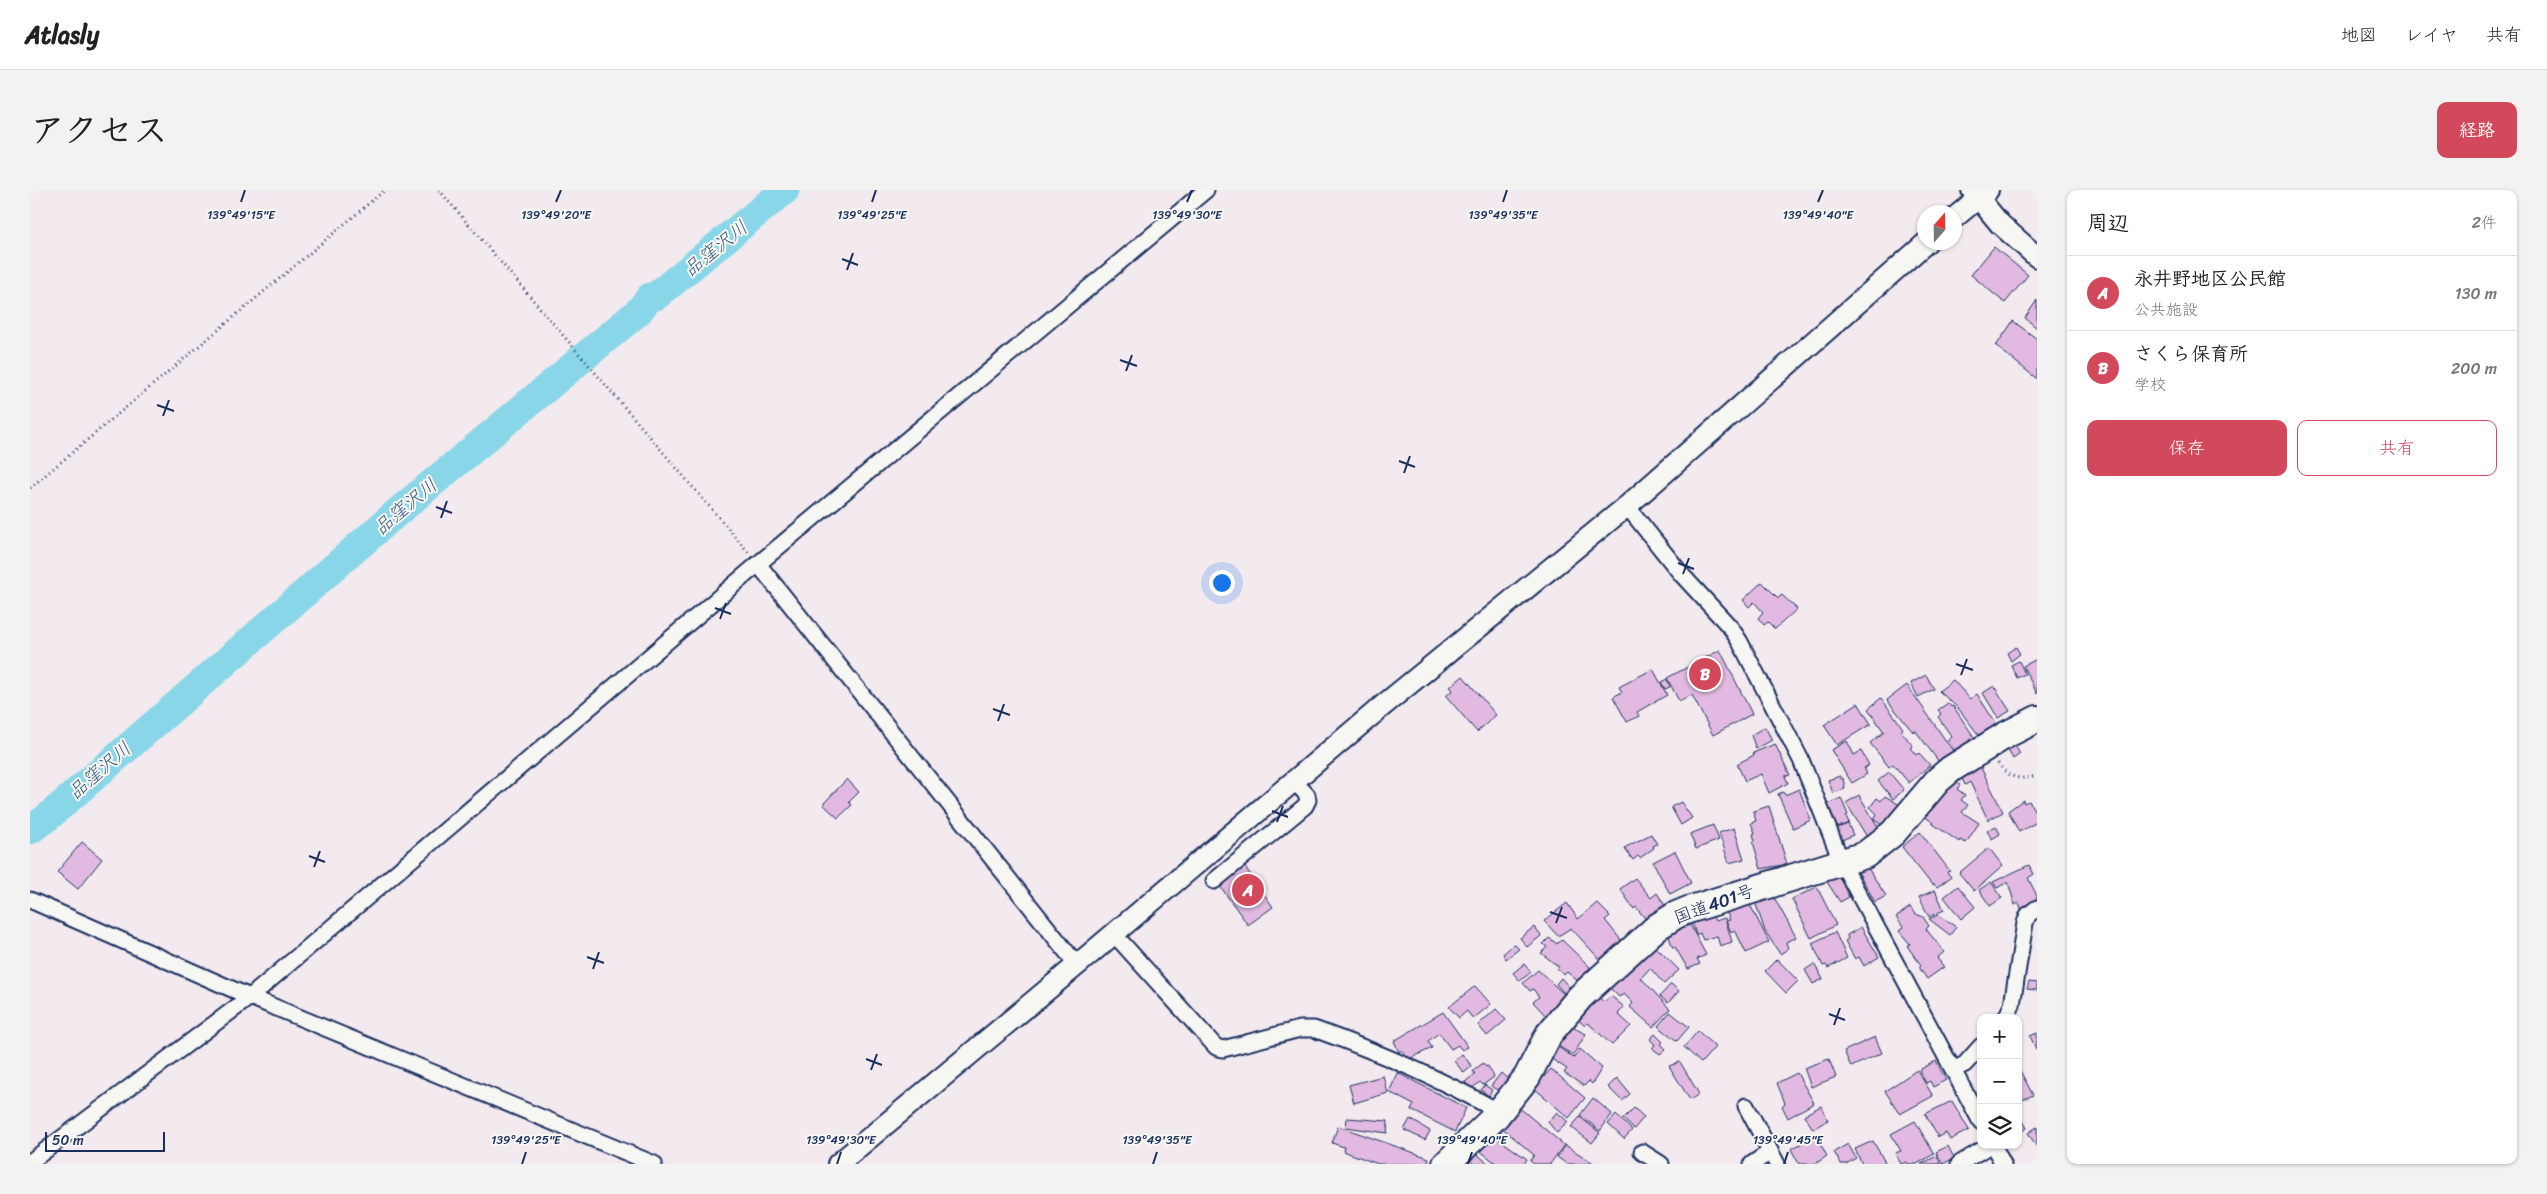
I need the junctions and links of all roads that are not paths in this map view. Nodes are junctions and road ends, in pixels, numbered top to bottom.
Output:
1 (1206, 190) edge
2 (1980, 193) edge
3 (1962, 210) edge
4 (1918, 250) edge
5 (2037, 257) edge
6 (1627, 506) junction
7 (758, 564) junction
8 (2037, 719) edge
9 (1294, 781) junction
10 (1842, 863) junction
11 (1214, 881) dead end
12 (30, 900) edge
13 (2037, 908) edge
14 (1114, 934) junction
15 (1077, 965) junction
16 (250, 997) junction
17 (2008, 1014) edge
18 (1977, 1050) edge
19 (1953, 1070) junction
20 (1746, 1106) dead end
21 (1499, 1112) junction
22 (1977, 1115) edge
23 (1984, 1149) edge
24 (1994, 1149) edge
25 (1642, 1152) dead end
26 (1774, 1158) edge
27 (30, 1162) edge
28 (654, 1164) edge
29 (838, 1164) edge
30 (1446, 1164) edge
31 (1661, 1164) edge
32 (1752, 1164) edge
33 (1959, 1164) edge
34 (2003, 1164) edge

1 - 7 street
2 - 3 street
2 - 5 street
4 - 6 street
6 - 9 street
6 - 10 street
7 - 15 street
7 - 16 street
8 - 10 highway, 国道401号
9 - 11 street
9 - 14 street
10 - 19 street
10 - 21 highway, 国道401号
12 - 16 street
13 - 17 street
14 - 15 street
14 - 21 street
15 - 29 street
16 - 27 street
16 - 28 street
18 - 19 street
19 - 22 street
20 - 26 street
21 - 30 highway, 国道401号
23 - 33 street
24 - 34 street
25 - 31 street
26 - 32 street

